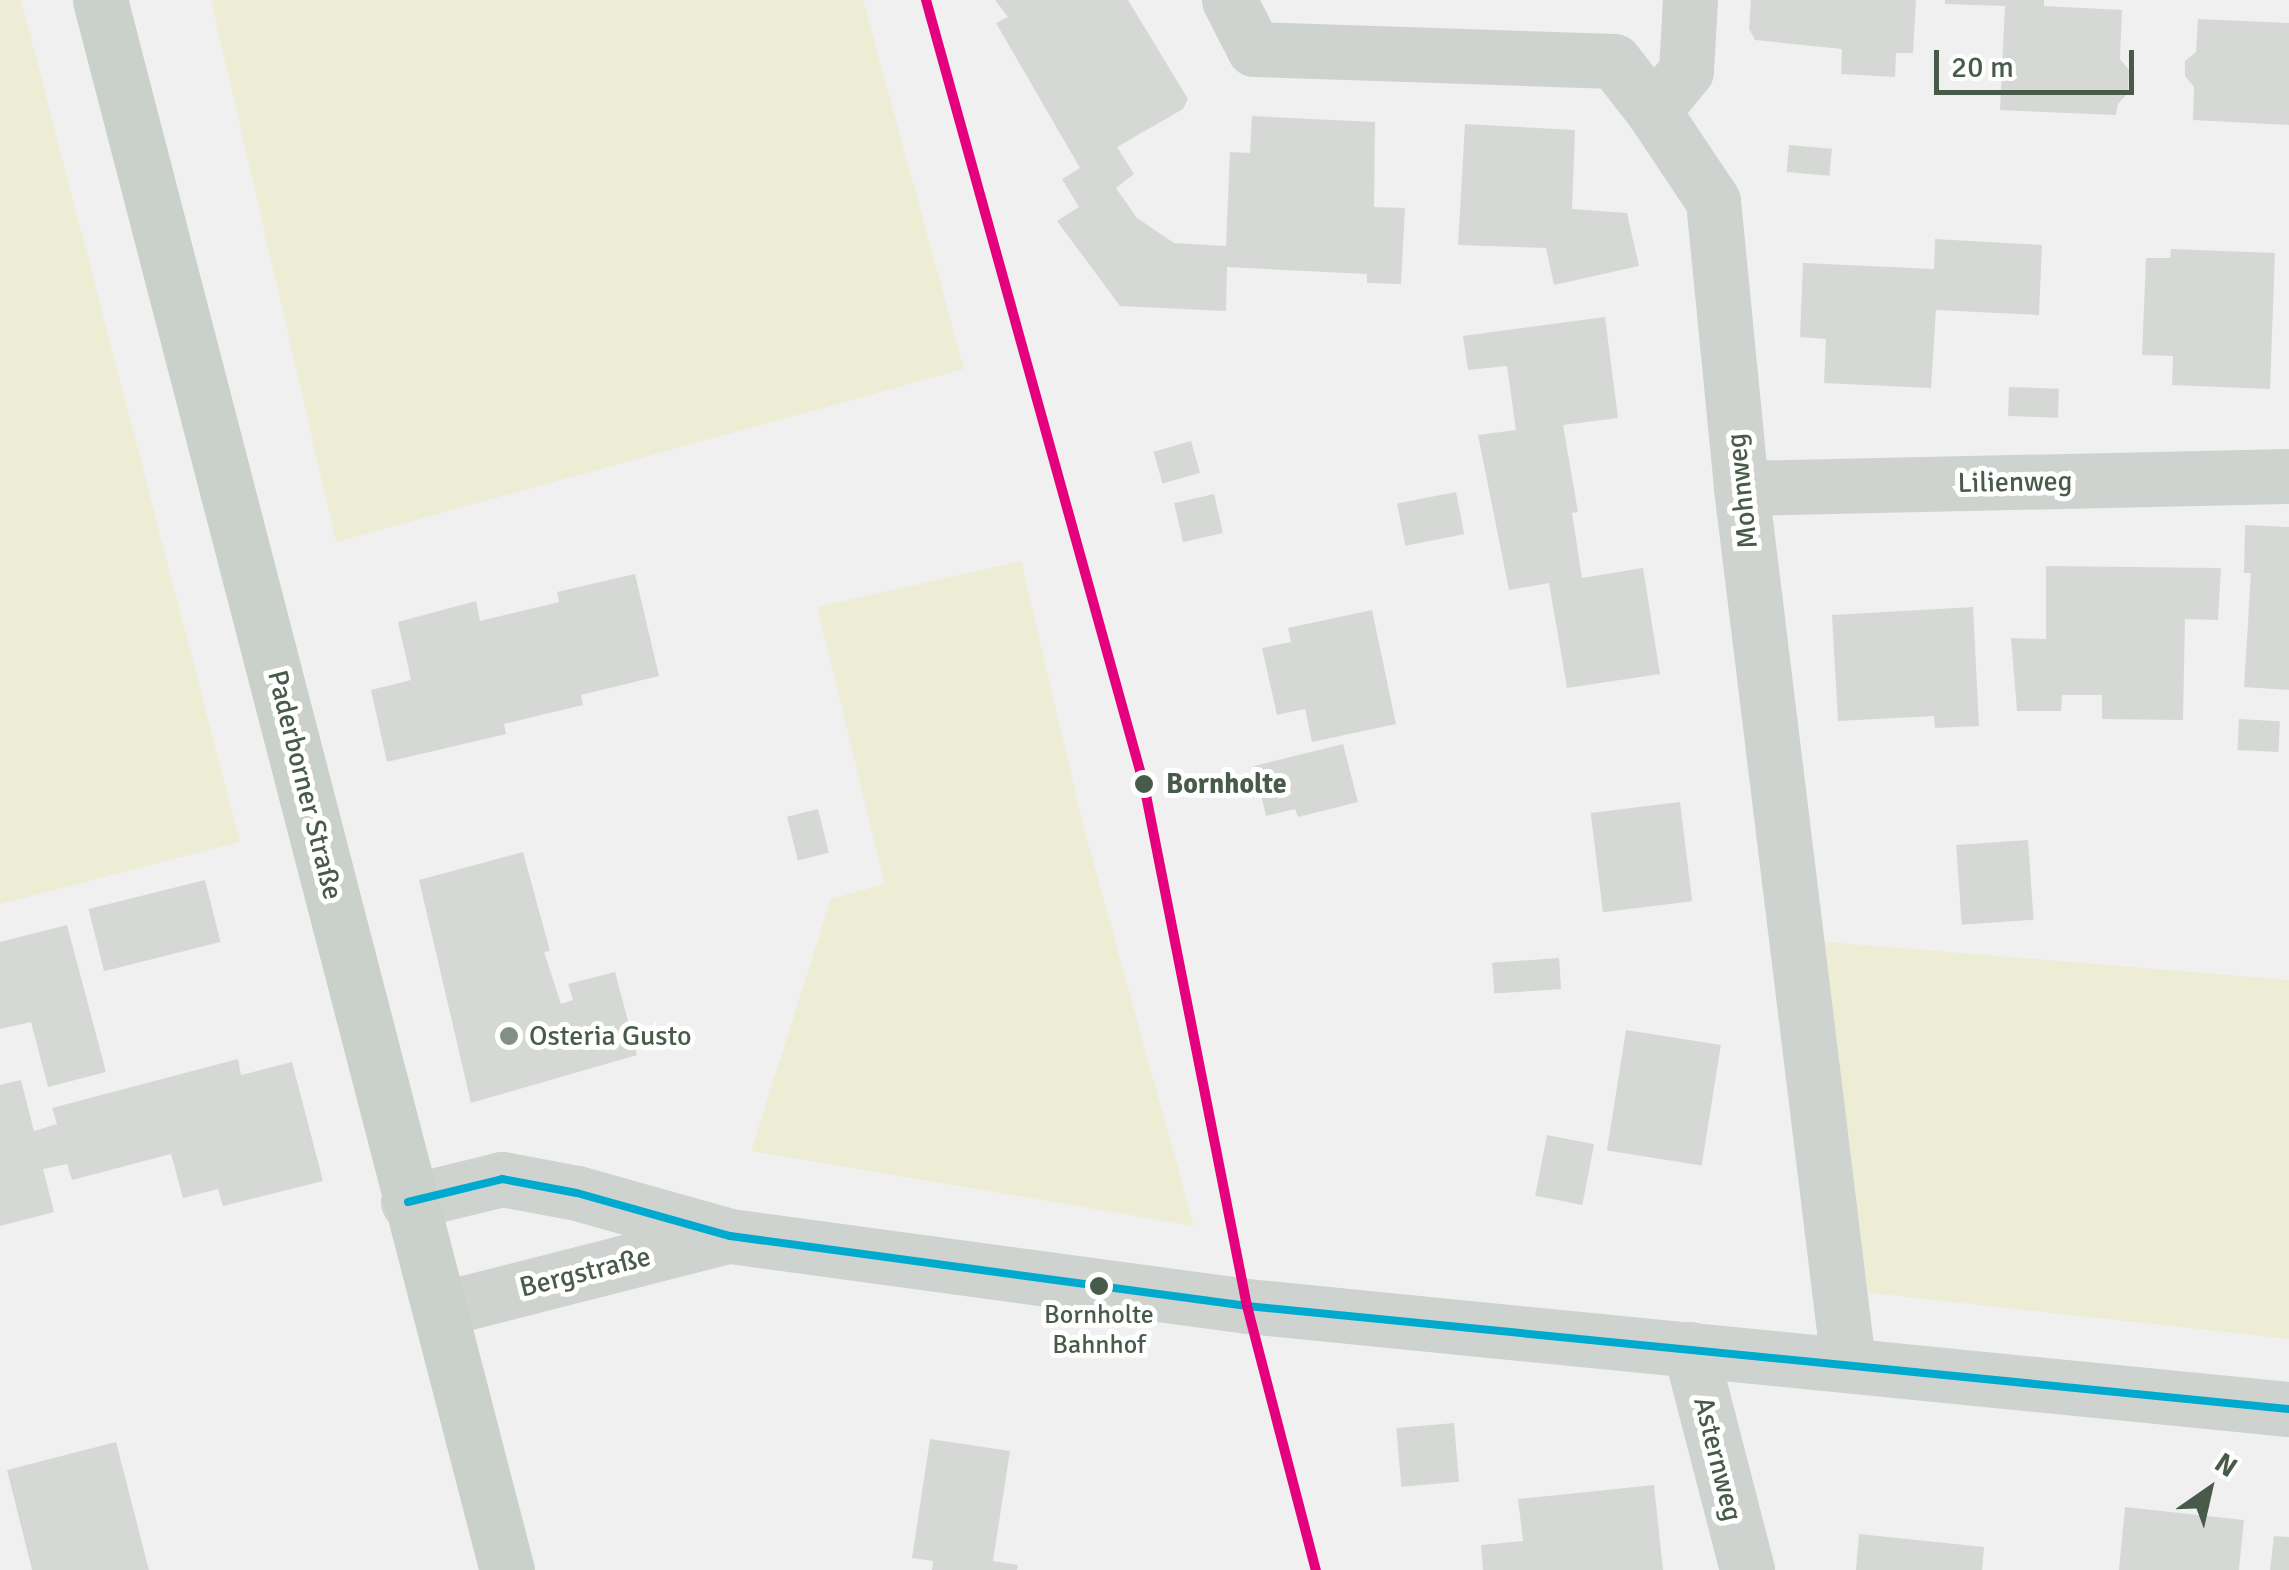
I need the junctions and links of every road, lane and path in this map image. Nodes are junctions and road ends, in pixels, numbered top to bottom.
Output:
1 (100, 0) edge
2 (1229, 0) edge
3 (1690, 0) edge
4 (1654, 111) junction
5 (2289, 476) edge
6 (1740, 488) junction
7 (408, 1202) junction
8 (730, 1236) junction
9 (441, 1309) junction
10 (1690, 1348) junction
11 (1848, 1363) junction
12 (2289, 1409) edge
13 (507, 1570) edge
14 (1747, 1570) edge

1 - 7 main road, Paderborner Straße
2 - 4 street, Mohnweg
3 - 4 street
4 - 6 street, Mohnweg
5 - 6 street, Lilienweg
6 - 11 street, Mohnweg
7 - 8 street, Bergstraße
7 - 9 main road, Paderborner Straße
8 - 9 street, Bergstraße
8 - 10 street, Bergstraße
9 - 13 main road, Paderborner Straße
10 - 11 street, Bergstraße
10 - 14 street, Asternweg
11 - 12 street, Bergstraße

